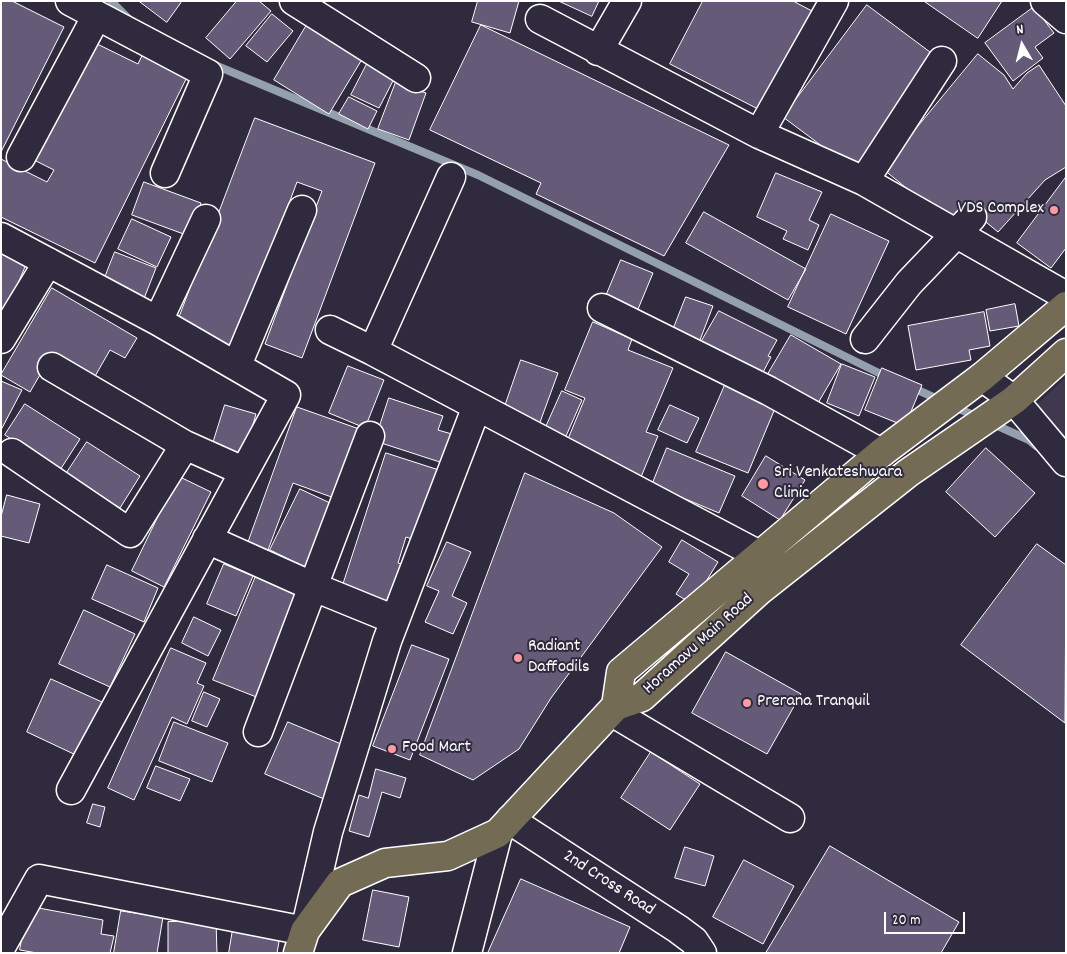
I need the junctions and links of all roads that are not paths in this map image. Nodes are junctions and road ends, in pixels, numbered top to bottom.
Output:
1 (70, 1) edge
2 (627, 1) edge
3 (834, 1) edge
4 (1045, 1) edge
5 (298, 2) edge
6 (96, 17) junction
7 (540, 19) dead end
8 (1066, 19) edge
9 (598, 51) junction
10 (942, 61) dead end
11 (416, 78) dead end
12 (759, 134) junction
13 (21, 156) dead end
14 (165, 173) dead end
15 (452, 177) dead end
16 (864, 181) junction
17 (302, 210) dead end
18 (206, 219) dead end
19 (963, 225) junction
20 (1, 237) edge
21 (48, 262) junction
22 (1066, 296) edge
23 (1066, 306) edge
24 (602, 308) dead end
25 (158, 321) junction
26 (330, 330) dead end
27 (1, 339) edge
28 (865, 339) dead end
29 (373, 351) junction
30 (1066, 353) edge
31 (237, 365) junction
32 (52, 367) dead end
33 (982, 377) junction
34 (1014, 400) junction
35 (477, 406) junction
36 (370, 436) dead end
37 (185, 445) junction
38 (881, 452) junction
39 (12, 453) dead end
40 (1066, 462) edge
41 (243, 471) junction
42 (207, 539) junction
43 (761, 556) junction
44 (314, 587) junction
45 (395, 620) junction
46 (614, 709) junction
47 (258, 732) dead end
48 (71, 790) dead end
49 (790, 818) dead end
50 (504, 826) junction
51 (302, 942) edge
52 (1, 947) edge
53 (467, 953) edge
54 (702, 953) edge

1 - 6 street
2 - 9 street
3 - 12 street
4 - 8 street
5 - 11 street
6 - 13 street
6 - 14 street
7 - 9 street
9 - 12 street
10 - 16 street
12 - 16 street
15 - 29 street
16 - 19 street
17 - 31 street
18 - 25 street
19 - 22 street
19 - 28 street
20 - 21 street
21 - 25 street
21 - 27 street
23 - 33 main road
24 - 38 street
25 - 31 street
26 - 29 street
29 - 35 street
30 - 34 main road, Horamavu Main Road
31 - 41 street
32 - 37 street
33 - 34 street
33 - 38 main road
34 - 40 street
34 - 46 main road, Horamavu Main Road
35 - 43 street
35 - 45 street
36 - 44 street
37 - 39 street
37 - 41 street
38 - 43 main road
41 - 42 street
42 - 44 street
42 - 48 street
43 - 46 main road
44 - 45 street
44 - 47 street
45 - 51 street
46 - 49 street
46 - 50 main road, Horamavu Main Road
50 - 51 main road, Horamavu Main Road
50 - 53 street
50 - 54 street, 2nd Cross Road
51 - 52 street

